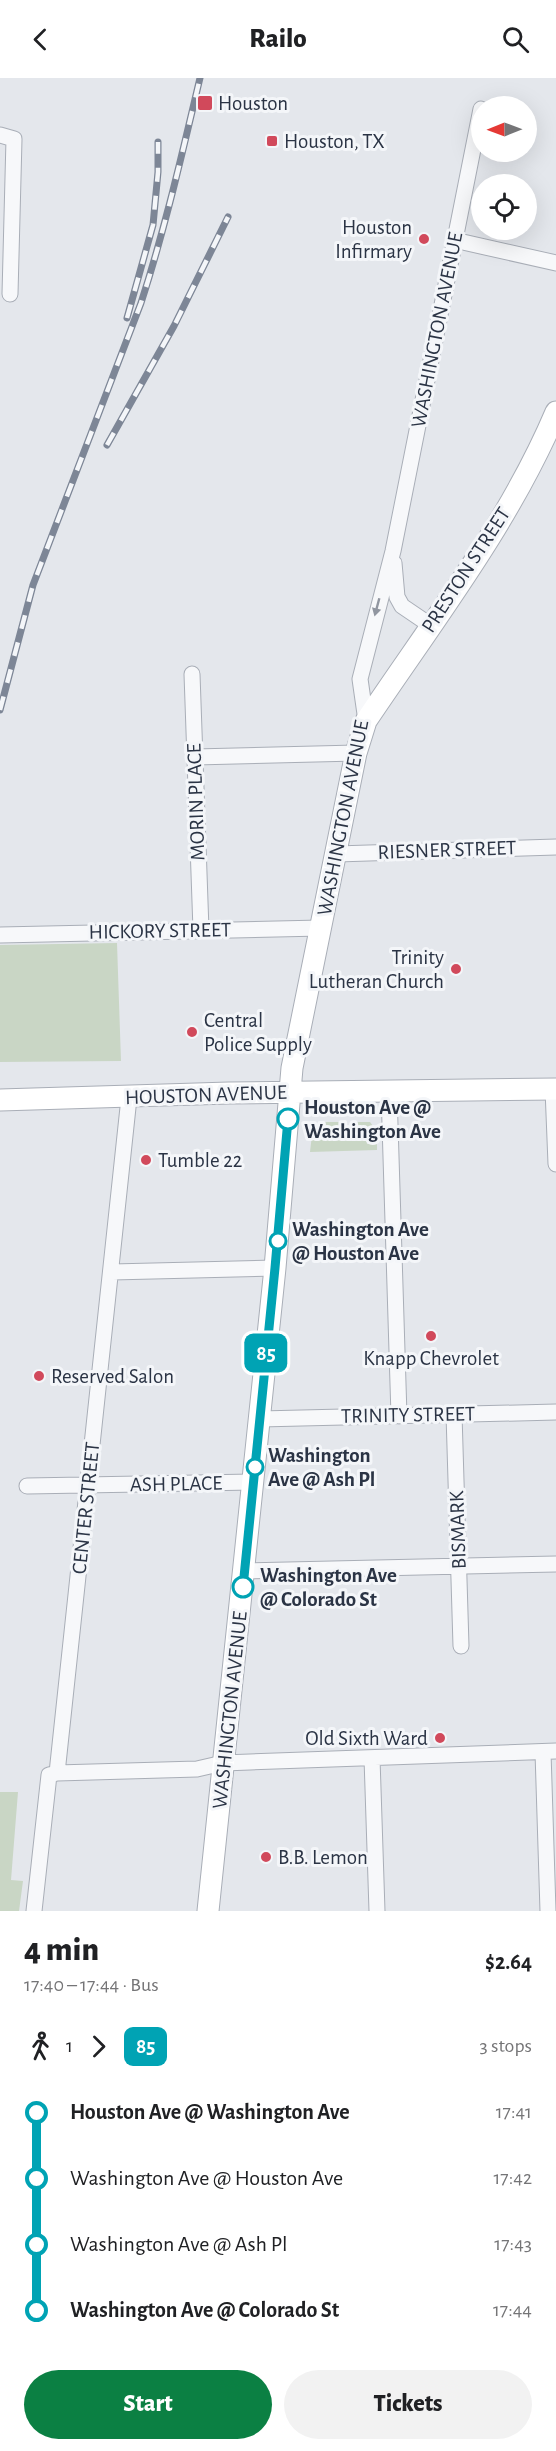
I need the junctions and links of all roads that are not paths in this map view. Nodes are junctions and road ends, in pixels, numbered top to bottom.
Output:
1 (7, 137) edge
2 (471, 158) edge
3 (454, 240) junction
4 (556, 263) edge
5 (10, 294) dead end
6 (556, 412) edge
7 (393, 551) junction
8 (430, 625) junction
9 (192, 674) dead end
10 (366, 721) junction
11 (357, 753) junction
12 (195, 757) junction
13 (556, 847) edge
14 (338, 854) junction
15 (321, 928) junction
16 (201, 930) junction
17 (0, 935) edge
18 (555, 1089) edge
19 (389, 1092) junction
20 (290, 1093) junction
21 (129, 1098) junction
22 (0, 1100) edge
23 (556, 1164) edge
24 (275, 1268) junction
25 (112, 1272) junction
26 (556, 1412) edge
27 (454, 1414) junction
28 (399, 1416) junction
29 (260, 1419) junction
30 (254, 1482) junction
31 (89, 1485) junction
32 (27, 1486) dead end
33 (556, 1564) edge
34 (459, 1567) junction
35 (245, 1571) junction
36 (461, 1646) dead end
37 (550, 1751) edge
38 (372, 1758) junction
39 (223, 1763) junction
40 (57, 1773) junction
41 (34, 1911) edge
42 (208, 1911) edge
43 (377, 1911) edge
44 (548, 1911) edge

1 - 5 street
2 - 3 street, WASHINGTON AVENUE
3 - 4 street
3 - 7 street, WASHINGTON AVENUE
6 - 8 main road, PRESTON STREET
7 - 8 street, WASHINGTON AVENUE
7 -> 10 street, WASHINGTON AVENUE
8 - 10 main road, PRESTON STREET
9 - 12 street, MORIN PLACE
10 - 11 main road, WASHINGTON AVENUE
11 - 12 street
11 - 14 main road, WASHINGTON AVENUE
12 - 16 street, MORIN PLACE
13 - 14 street, RIESNER STREET
14 - 15 main road, WASHINGTON AVENUE
15 - 16 street, HICKORY STREET
15 - 20 main road, WASHINGTON AVENUE
16 - 17 street, HICKORY STREET
18 - 19 main road, HOUSTON AVENUE
18 - 23 street
19 - 20 main road, HOUSTON AVENUE
19 - 28 street
20 - 21 main road, HOUSTON AVENUE
20 - 24 main road, WASHINGTON AVENUE
21 - 22 main road, HOUSTON AVENUE
21 - 25 street, CENTER STREET
24 - 25 street
24 - 29 main road, WASHINGTON AVENUE
25 - 31 street, CENTER STREET
26 - 27 street, TRINITY STREET
27 - 28 street, TRINITY STREET
27 - 34 street, BISMARK
28 - 29 street, TRINITY STREET
29 - 30 main road, WASHINGTON AVENUE
30 - 31 street, ASH PLACE
30 - 35 main road, WASHINGTON AVENUE
31 - 32 street, ASH PLACE
31 - 40 street, CENTER STREET
33 - 34 street
34 - 35 street
34 - 36 street, BISMARK
35 - 39 main road, WASHINGTON AVENUE
37 - 38 street
37 - 44 street
38 - 39 street
38 - 43 street
39 - 40 street
39 - 42 main road, WASHINGTON AVENUE
40 - 41 street, CENTER STREET

